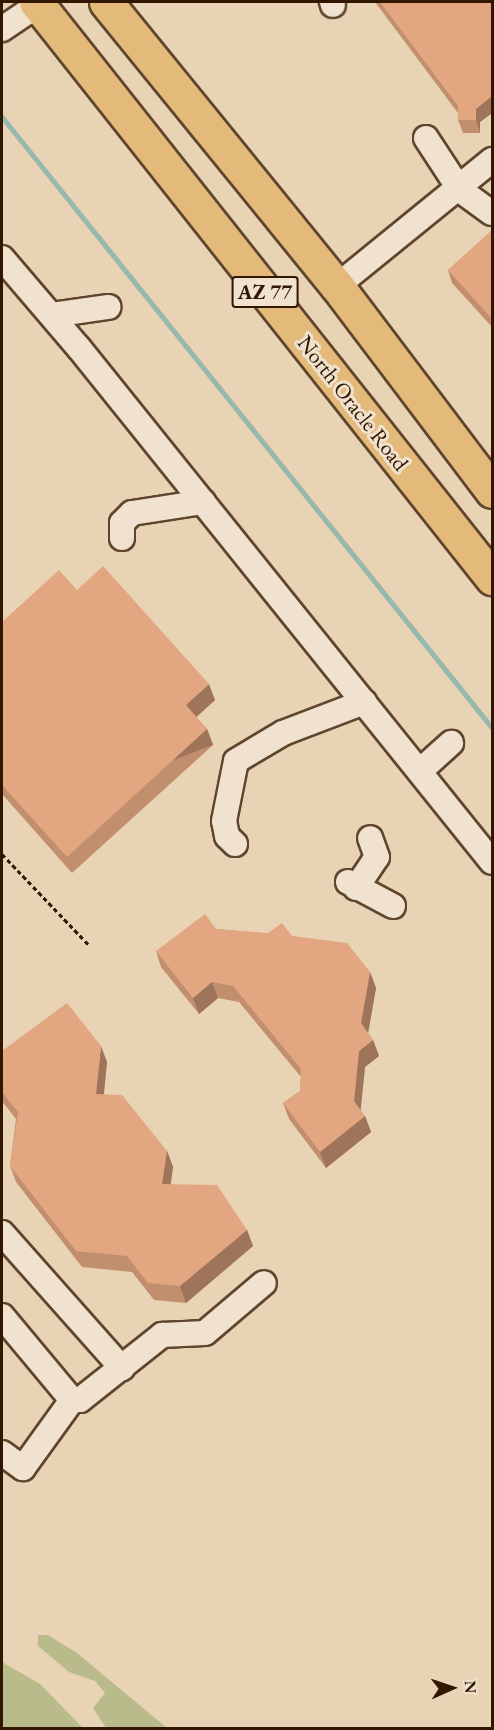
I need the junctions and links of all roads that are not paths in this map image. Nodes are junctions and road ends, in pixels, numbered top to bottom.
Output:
1 (42, 2) edge
2 (106, 2) edge
3 (2, 29) edge
4 (426, 138) dead end
5 (492, 160) edge
6 (460, 190) junction
7 (492, 213) edge
8 (2, 258) edge
9 (337, 286) junction
10 (108, 307) dead end
11 (49, 310) junction
12 (492, 492) edge
13 (203, 502) junction
14 (123, 538) dead end
15 (492, 578) edge
16 (364, 702) junction
17 (451, 743) dead end
18 (420, 771) junction
19 (370, 838) dead end
20 (235, 844) dead end
21 (488, 846) edge
22 (393, 906) dead end
23 (2, 1233) edge
24 (264, 1283) dead end
25 (2, 1316) edge
26 (122, 1368) junction
27 (72, 1400) junction
28 (2, 1453) edge

1 - 3 street
1 - 15 highway, North Oracle Road / AZ 77
2 - 9 highway, AZ 77
4 - 6 street
5 - 6 street
6 - 7 street
6 - 9 street
8 - 11 street
9 - 12 highway, AZ 77
10 - 11 street
11 - 13 street
13 - 14 street
13 - 16 street
16 - 18 street
16 - 20 street
17 - 18 street
18 - 21 street
19 - 22 street
23 - 26 street
24 - 26 street
25 - 27 street
26 - 27 street
27 - 28 street

